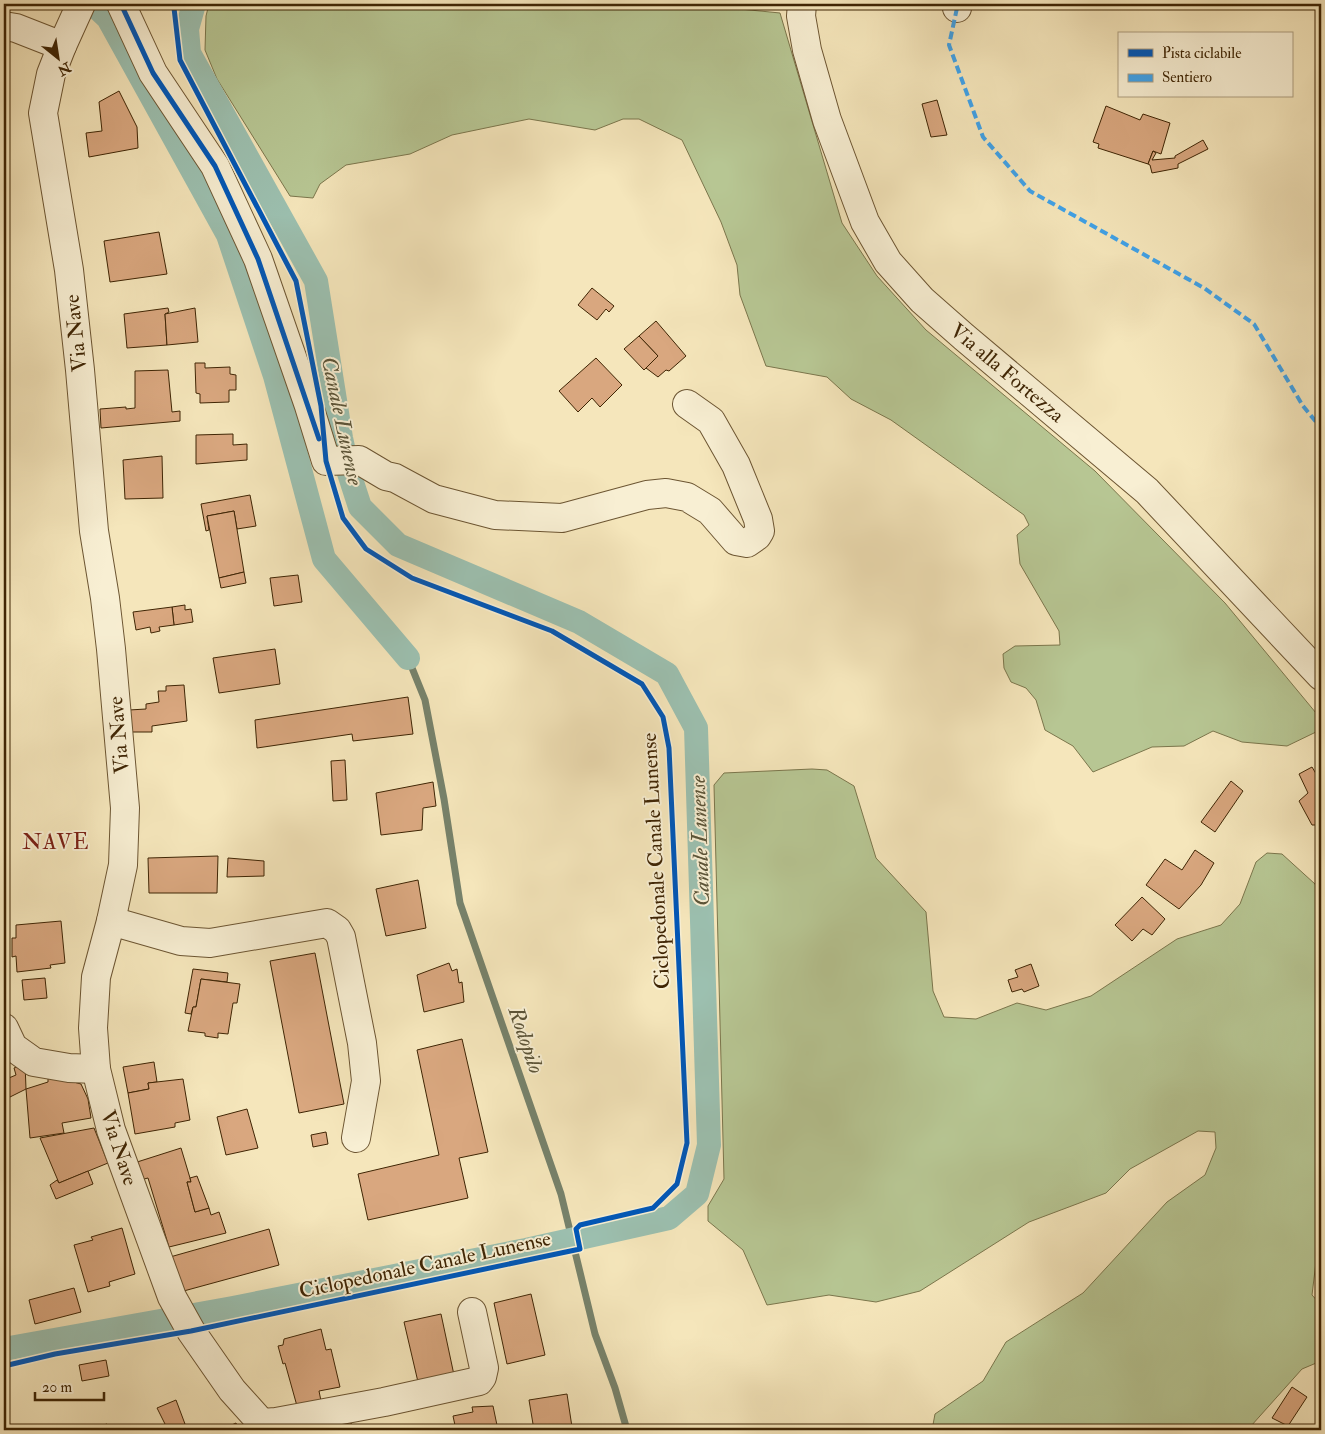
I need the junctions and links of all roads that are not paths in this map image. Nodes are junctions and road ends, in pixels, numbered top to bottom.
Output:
1 (121, 4) edge
2 (802, 4) edge
3 (79, 9) edge
4 (4, 26) edge
5 (62, 46) junction
6 (687, 404) dead end
7 (1321, 676) edge
8 (111, 921) junction
9 (4, 1028) edge
10 (96, 1069) junction
11 (356, 1138) dead end
12 (472, 1312) dead end
13 (265, 1427) edge

1 - 6 street
2 - 7 street, Via alla Fortezza
3 - 5 street, Via Nave
4 - 5 street
5 - 8 street, Via Nave
8 - 10 street, Via Nave
8 - 11 street
9 - 10 street
10 - 13 street, Via Nave
12 - 13 street

